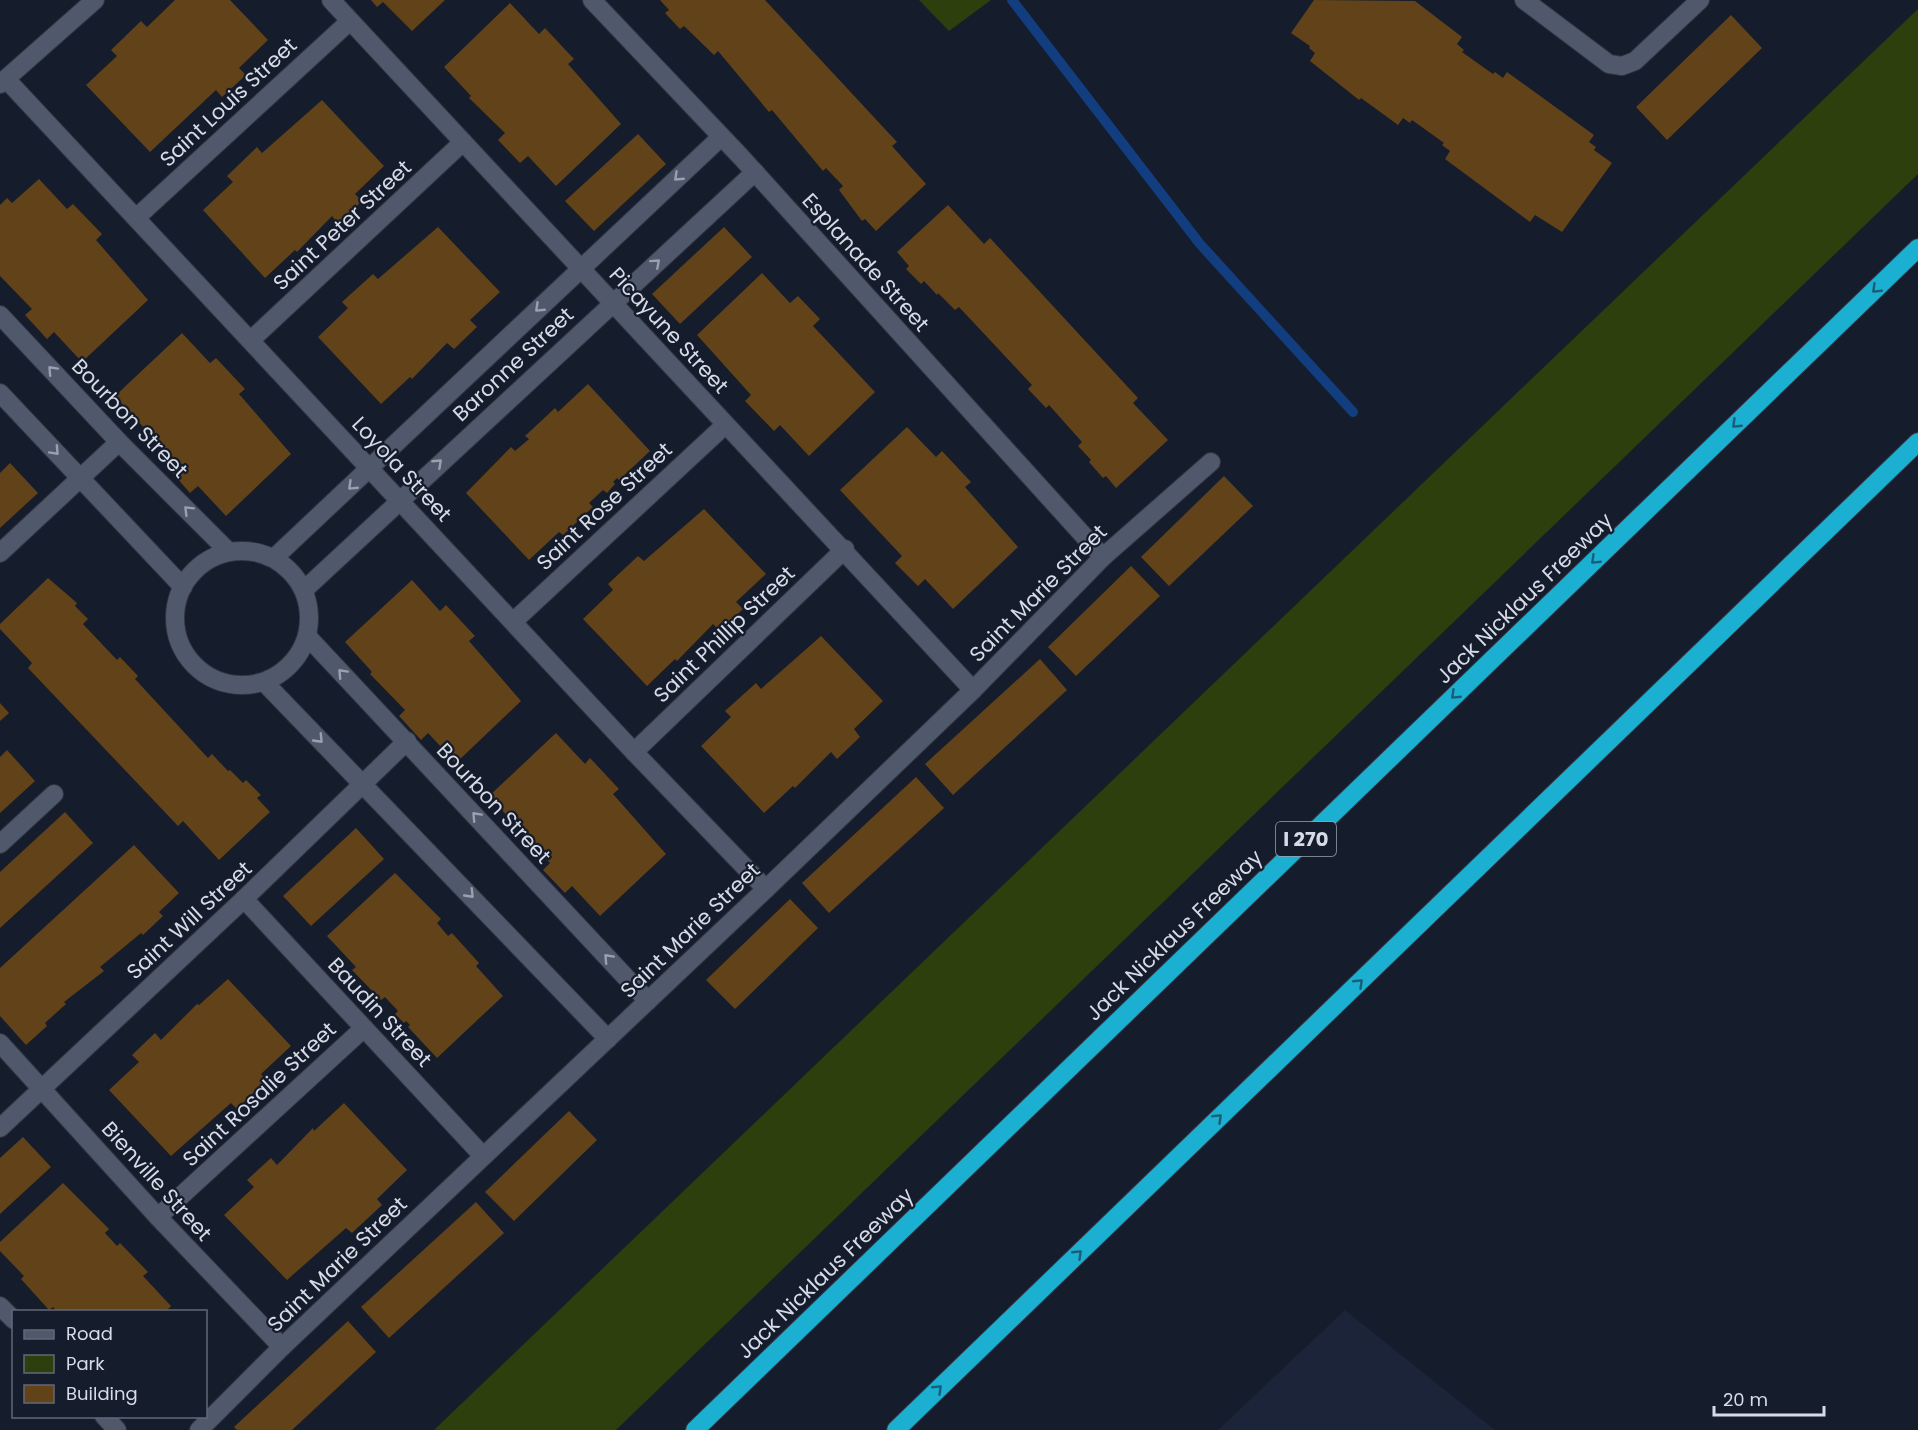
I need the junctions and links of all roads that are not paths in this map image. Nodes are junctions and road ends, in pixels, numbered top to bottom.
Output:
1 (95, 0) edge
2 (331, 0) edge
3 (592, 0) edge
4 (1524, 0) edge
5 (1700, 0) edge
6 (350, 21) junction
7 (3, 82) edge
8 (721, 136) junction
9 (463, 142) junction
10 (755, 172) junction
11 (137, 217) junction
12 (1918, 248) edge
13 (581, 268) junction
14 (613, 302) junction
15 (0, 315) edge
16 (251, 340) junction
17 (0, 393) edge
18 (725, 425) junction
19 (119, 442) junction
20 (1918, 442) edge
21 (1210, 462) dead end
22 (370, 469) junction
23 (81, 478) junction
24 (399, 499) junction
25 (845, 549) junction
26 (229, 552) junction
27 (0, 553) edge
28 (1103, 557) junction
29 (274, 558) junction
30 (183, 587) junction
31 (304, 590) junction
32 (514, 621) junction
33 (307, 636) junction
34 (264, 682) junction
35 (973, 690) junction
36 (407, 741) junction
37 (634, 752) junction
38 (363, 783) junction
39 (54, 794) dead end
40 (0, 844) edge
41 (766, 889) junction
42 (244, 899) junction
43 (648, 1001) junction
44 (364, 1028) junction
45 (608, 1039) junction
46 (0, 1043) edge
47 (43, 1088) junction
48 (0, 1128) edge
49 (483, 1156) junction
50 (158, 1218) junction
51 (0, 1306) edge
52 (12, 1318) edge
53 (282, 1347) junction
54 (106, 1418) edge
55 (117, 1430) edge
56 (199, 1430) edge
57 (694, 1430) edge
58 (896, 1430) edge

1 - 7 street
2 - 6 street, Picayune Street
3 - 8 street, Esplanade Street
4 - 5 street
6 - 9 street, Picayune Street
6 - 11 street, Saint Louis Street
7 - 11 street, Loyola Street
8 - 10 street, Esplanade Street
8 -> 13 street, Baronne Street
9 - 13 street, Picayune Street
9 - 16 street, Saint Peter Street
14 -> 10 street, Baronne Street
10 - 28 street, Esplanade Street
11 - 16 street, Loyola Street
12 -> 57 highway, Jack Nicklaus Freeway / I 270
13 - 14 street, Picayune Street
13 -> 22 street, Baronne Street
14 - 18 street, Picayune Street
24 -> 14 street, Baronne Street
19 -> 15 street, Bourbon Street
16 - 22 street, Loyola Street
17 -> 23 street
18 - 25 street, Picayune Street
18 - 32 street, Saint Rose Street
19 - 23 street
26 -> 19 street, Bourbon Street
58 -> 20 highway
21 - 28 street, Saint Marie Street
22 - 24 street, Loyola Street
22 -> 29 street, Baronne Street
23 - 27 street
23 - 30 street
24 - 31 street, Baronne Street
24 - 32 street, Loyola Street
25 - 35 street, Picayune Street
25 - 37 street, Saint Phillip Street
26 - 29 street
26 - 30 street
28 - 35 street, Saint Marie Street
29 - 31 street
30 - 34 street
31 - 33 street
32 - 37 street, Loyola Street
33 - 34 street
36 -> 33 street, Bourbon Street
34 -> 38 street
35 - 41 street, Saint Marie Street
36 - 38 street, Saint Will Street
43 -> 36 street, Bourbon Street
37 - 41 street, Loyola Street
38 - 42 street, Saint Will Street
38 -> 45 street
39 - 40 street
41 - 43 street, Saint Marie Street
42 - 44 street, Baudin Street
42 - 47 street, Saint Will Street
43 - 45 street, Saint Marie Street
44 - 49 street, Baudin Street
44 - 50 street, Saint Rosalie Street
45 - 49 street, Saint Marie Street
46 - 47 street, Bienville Street
47 - 48 street, Saint Will Street
47 - 50 street, Bienville Street
49 - 53 street, Saint Marie Street
50 - 53 street, Bienville Street
51 - 52 street
53 - 56 street, Saint Marie Street
54 - 55 street

